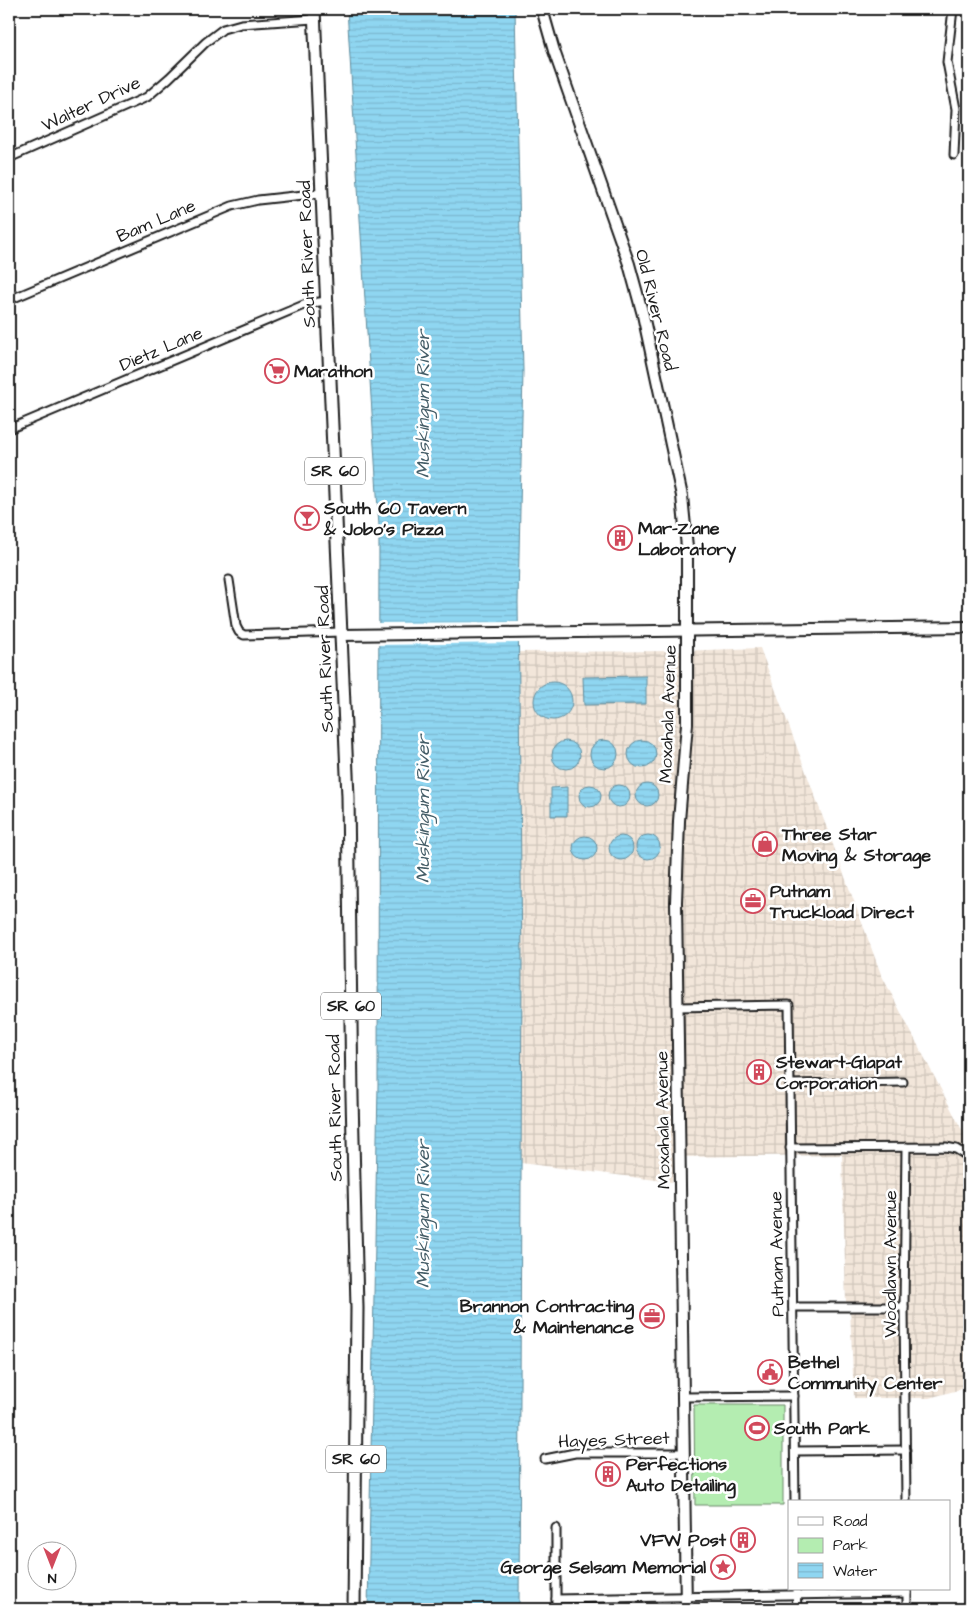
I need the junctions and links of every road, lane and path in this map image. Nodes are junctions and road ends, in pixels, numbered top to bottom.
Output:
1 (542, 9) edge
2 (953, 9) edge
3 (314, 14) edge
4 (954, 155) dead end
5 (9, 158) edge
6 (322, 193) junction
7 (9, 300) edge
8 (326, 301) junction
9 (9, 429) edge
10 (229, 580) dead end
11 (969, 627) edge
12 (687, 630) junction
13 (341, 633) junction
14 (678, 1007) junction
15 (903, 1082) dead end
16 (790, 1084) junction
17 (906, 1147) junction
18 (790, 1148) junction
19 (969, 1157) edge
20 (793, 1307) junction
21 (904, 1307) junction
22 (794, 1396) junction
23 (683, 1397) junction
24 (906, 1450) junction
25 (795, 1451) junction
26 (683, 1453) junction
27 (545, 1458) dead end
28 (795, 1500) edge
29 (906, 1500) edge
30 (556, 1528) dead end
31 (907, 1591) edge
32 (796, 1592) edge
33 (685, 1597) junction
34 (556, 1599) junction
35 (354, 1609) edge
36 (556, 1609) edge
37 (686, 1609) edge
38 (797, 1609) edge
39 (907, 1609) edge

1 - 12 main road, Old River Road
2 - 4 street
3 - 5 street, Walter Drive
3 - 6 main road, South River Road / SR 60
6 - 7 street, Bam Lane
6 - 8 main road, South River Road / SR 60
8 - 9 street, Dietz Lane
8 - 13 main road, South River Road / SR 60
10 - 13 street
11 - 12 main road
12 - 13 main road
12 - 14 main road, Moxahala Avenue
13 - 35 main road, South River Road / SR 60
14 - 16 street, Putnam Avenue
14 - 23 main road, Moxahala Avenue
15 - 16 street
16 - 18 street, Putnam Avenue
17 - 18 street
17 - 19 street
17 - 21 street, Woodlawn Avenue
18 - 20 street, Putnam Avenue
20 - 21 street
20 - 22 street, Putnam Avenue
21 - 24 street, Woodlawn Avenue
22 - 23 street
22 - 25 street, Putnam Avenue
23 - 26 main road, Moxahala Avenue
24 - 25 street
24 - 29 street, Woodlawn Avenue
25 - 28 street, Putnam Avenue
26 - 27 street, Hayes Street
26 - 33 main road, Moxahala Avenue
30 - 34 street
31 - 32 street
31 - 39 street
32 - 33 street
32 - 38 street
33 - 34 street
33 - 37 main road, Moxahala Avenue
34 - 36 street

